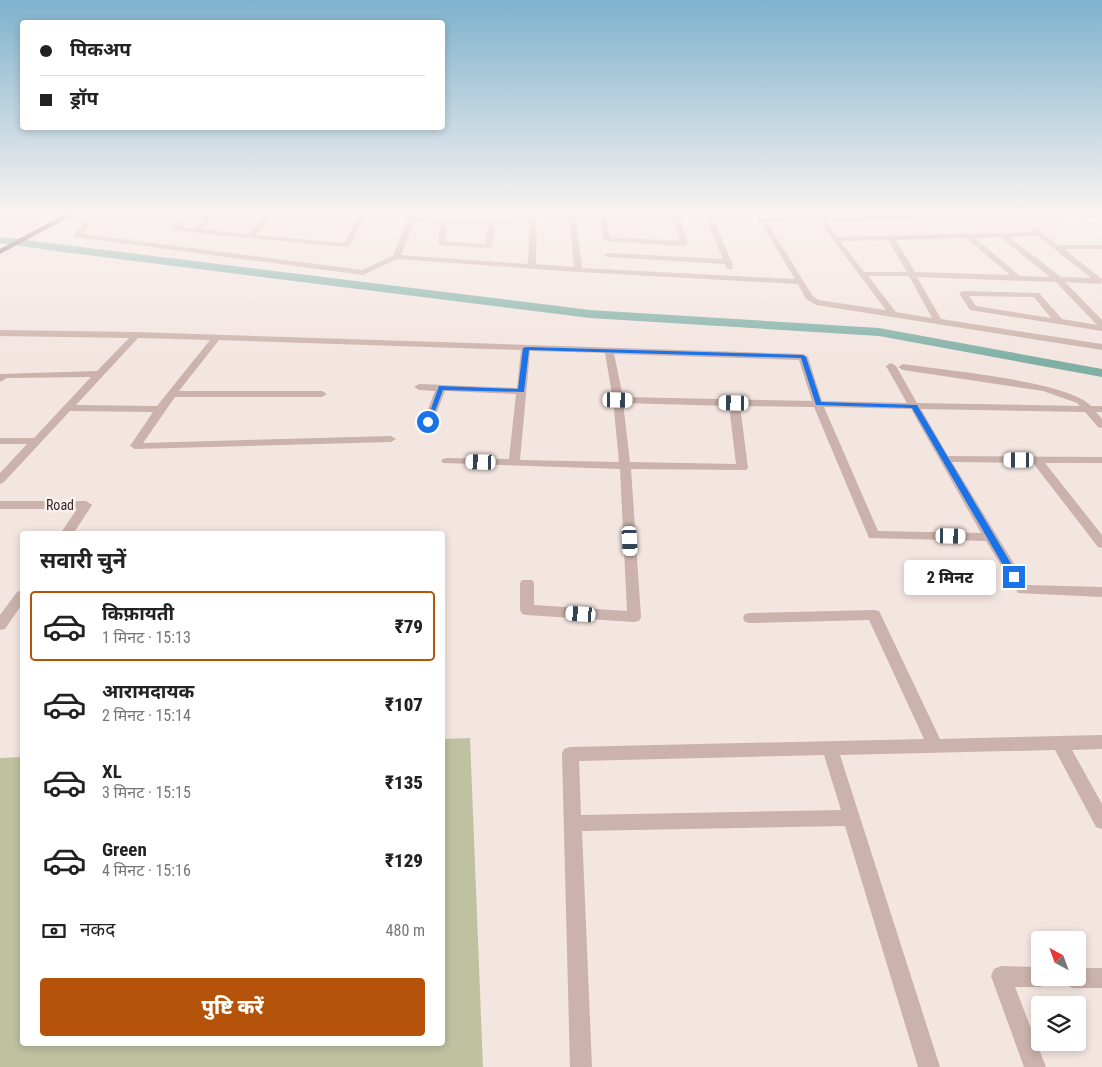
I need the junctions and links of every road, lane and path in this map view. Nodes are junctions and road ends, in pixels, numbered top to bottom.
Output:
1 (279, 262) edge
2 (386, 262) edge
3 (461, 262) edge
4 (532, 262) edge
5 (577, 262) edge
6 (608, 262) edge
7 (724, 262) edge
8 (728, 262) joint
9 (788, 262) edge
10 (853, 262) edge
11 (905, 262) edge
12 (999, 262) edge
13 (1035, 262) edge
14 (1076, 262) edge
15 (532, 267) junction
16 (578, 270) junction
17 (609, 272) junction
18 (862, 274) junction
19 (912, 274) junction
20 (735, 278) junction
21 (1018, 278) junction
22 (1058, 280) junction
23 (801, 282) junction
24 (1101, 282) edge
25 (973, 308) junction
26 (892, 313) junction
27 (938, 320) junction
28 (1059, 321) junction
29 (1102, 326) edge
30 (984, 328) junction
31 (0, 333) edge
32 (136, 335) junction
33 (216, 338) junction
34 (1102, 347) edge
35 (526, 348) junction
36 (608, 351) junction
37 (100, 374) junction
38 (0, 379) edge
39 (419, 387) dead end
40 (441, 388) junction
41 (522, 391) junction
42 (172, 394) junction
43 (322, 394) dead end
44 (618, 400) junction
45 (734, 403) junction
46 (818, 404) junction
47 (914, 406) junction
48 (67, 408) junction
49 (160, 409) junction
50 (1088, 409) junction
51 (1102, 409) edge
52 (428, 422) dead end
53 (1102, 425) edge
54 (392, 439) dead end
55 (0, 441) edge
56 (36, 441) junction
57 (945, 460) junction
58 (1037, 460) junction
59 (1102, 460) edge
60 (448, 461) dead end
61 (514, 463) junction
62 (625, 465) junction
63 (0, 480) edge
64 (0, 505) edge
65 (68, 531) edge
66 (990, 537) junction
67 (1102, 544) edge
68 (527, 583) dead end
69 (1102, 592) edge
70 (20, 598) edge
71 (750, 618) dead end
72 (0, 625) edge
73 (1102, 742) edge
74 (1060, 743) junction
75 (935, 746) junction
76 (830, 748) junction
77 (852, 818) junction
78 (1102, 821) edge
79 (572, 823) junction
80 (1031, 977) edge
81 (1086, 978) edge
82 (1102, 978) edge
83 (580, 1067) edge
84 (929, 1067) edge
85 (1035, 1067) edge

1 - 2 street
3 - 15 street
4 - 15 street
5 - 16 street
6 - 17 street
7 - 8 street
8 - 20 street
9 - 23 street
10 - 18 street
11 - 19 street
12 - 21 street
13 - 22 street
14 - 24 street
15 - 16 street
16 - 17 street
17 - 20 street
18 - 19 street
18 - 26 street
19 - 21 street
19 - 27 street
20 - 23 street
21 - 22 street
22 - 24 street
22 - 29 street
23 - 26 street
25 - 28 street
25 - 28 street
25 - 30 street
26 - 27 street
27 - 30 street
28 - 29 street
30 - 34 street
31 - 32 street
32 - 33 street
32 - 37 street
33 - 35 street
33 - 42 street
35 - 36 street
35 - 41 street
36 - 44 street
36 - 46 street
37 - 38 street
37 - 48 street
39 - 40 street
40 - 41 street
40 - 52 street
41 - 61 street
42 - 43 street
42 - 49 street
44 - 45 street
44 - 62 street
45 - 46 street
45 - 62 street
46 - 47 street
46 - 66 street
47 - 50 street
47 - 50 street
47 - 57 street
48 - 49 street
48 - 56 street
49 - 54 street
50 - 51 street
50 - 53 street
55 - 56 street
56 - 63 street
57 - 58 street
57 - 66 street
58 - 59 street
58 - 67 street
60 - 61 street
61 - 62 street
62 - 68 street
64 - 65 street, Road
66 - 69 street
70 - 72 street
71 - 75 street
73 - 74 street
74 - 75 street
74 - 78 street
75 - 76 street
76 - 77 street
76 - 79 street
77 - 79 street
77 - 84 street
79 - 83 street
80 - 85 street
81 - 82 street

